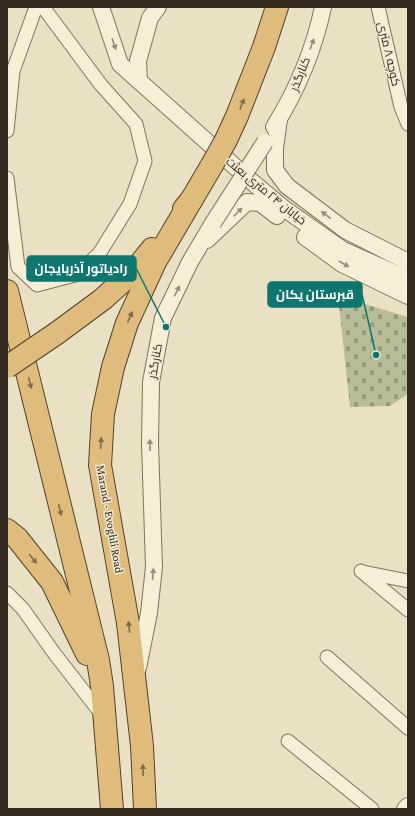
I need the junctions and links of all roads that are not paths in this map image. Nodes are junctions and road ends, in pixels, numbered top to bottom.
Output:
1 (36, 7) edge
2 (43, 7) edge
3 (101, 7) edge
4 (158, 7) edge
5 (277, 7) edge
6 (323, 7) edge
7 (378, 7) edge
8 (138, 81) junction
9 (279, 119) junction
10 (408, 124) edge
11 (7, 131) edge
12 (7, 178) edge
13 (192, 198) junction
14 (199, 248) junction
15 (408, 262) edge
16 (408, 279) edge
17 (7, 291) edge
18 (408, 296) edge
19 (7, 307) edge
20 (15, 361) edge
21 (7, 530) edge
22 (408, 581) edge
23 (7, 593) edge
24 (408, 610) edge
25 (327, 657) dead end
26 (135, 682) junction
27 (102, 686) junction
28 (105, 719) junction
29 (408, 728) edge
30 (288, 742) dead end
31 (408, 806) edge
32 (112, 809) edge
33 (145, 809) edge
34 (372, 809) edge
35 (405, 809) edge

1 - 11 street
2 - 12 street
3 -> 8 street, خیابان ۲۴ متری بعثت
4 - 8 street
13 -> 5 highway, bridge
9 -> 6 street, کنارگذر
7 - 10 street, کوچه ۸ متری
8 - 16 street, خیابان ۲۴ متری بعثت
9 - 14 street, کنارگذر, bridge
15 -> 9 street
13 - 20 highway, bridge
26 -> 13 highway, Marand - Evoghli Road
14 -> 18 street
26 -> 14 street, کنارگذر
17 - 20 highway
19 - 20 highway
20 -> 27 highway
21 -> 27 highway
22 - 24 street
23 - 28 street
25 - 29 street
33 -> 26 highway, Marand - Evoghli Road
27 - 28 highway
28 - 32 highway
30 - 34 street
31 - 35 street

